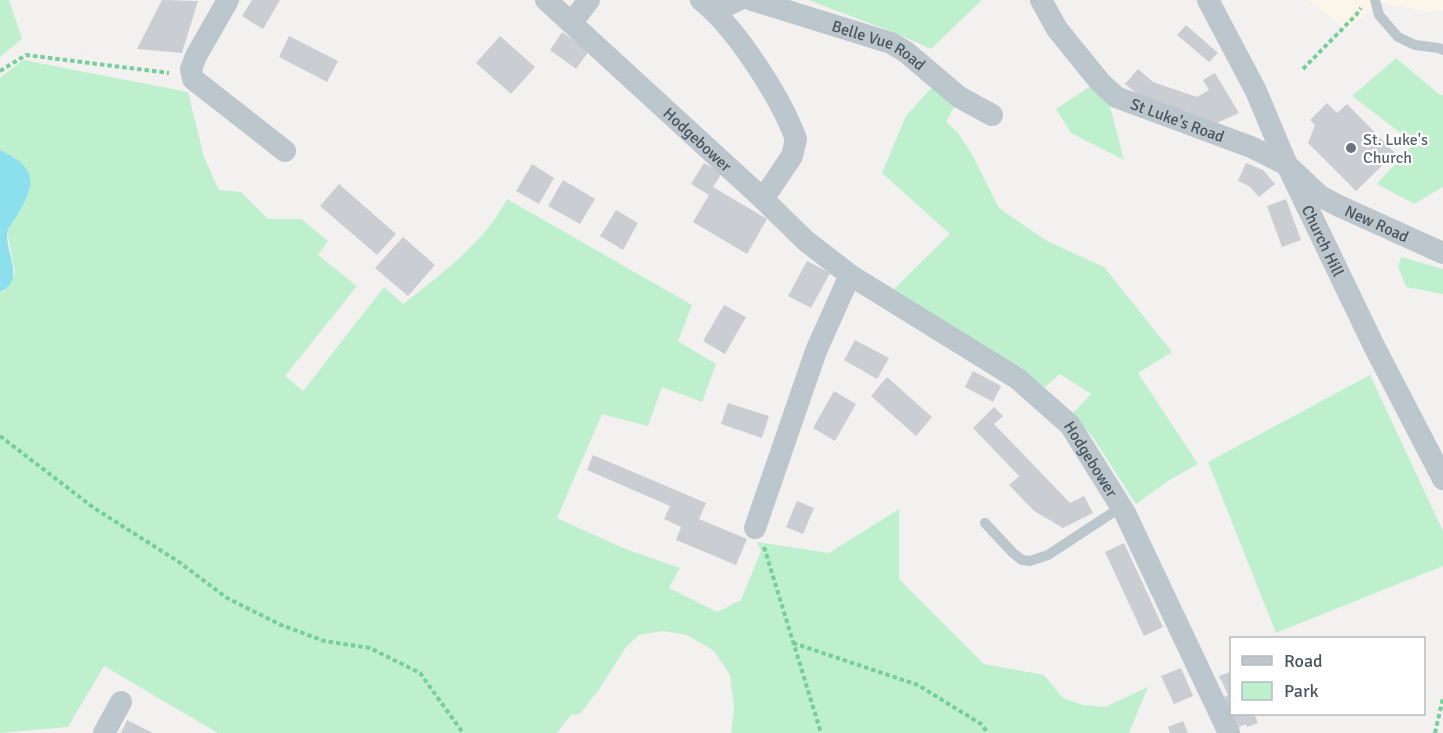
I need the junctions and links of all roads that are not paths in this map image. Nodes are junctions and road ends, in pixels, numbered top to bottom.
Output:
1 (228, 0) edge
2 (546, 0) edge
3 (589, 0) edge
4 (738, 0) edge
5 (752, 0) edge
6 (1041, 0) edge
7 (1208, 0) edge
8 (1376, 0) edge
9 (708, 6) edge
10 (572, 22) junction
11 (1443, 50) edge
12 (992, 115) dead end
13 (285, 151) dead end
14 (1287, 165) junction
15 (763, 199) junction
16 (1443, 253) edge
17 (850, 275) junction
18 (1443, 479) edge
19 (1121, 507) junction
20 (985, 523) dead end
21 (755, 528) road end
22 (121, 702) dead end
23 (105, 733) edge
24 (1229, 733) edge

1 - 13 street
2 - 10 street, Hodgebower
3 - 10 street
4 - 9 street
5 - 12 street, Belle Vue Road
6 - 14 street, St Luke's Road
7 - 14 street, Church Hill
8 - 11 lane
9 - 15 street
10 - 15 street, Hodgebower
14 - 16 street, New Road
14 - 18 street, Church Hill
15 - 17 street, Hodgebower
17 - 19 street, Hodgebower
17 - 21 street
19 - 20 lane
19 - 24 street, Hodgebower
22 - 23 street

